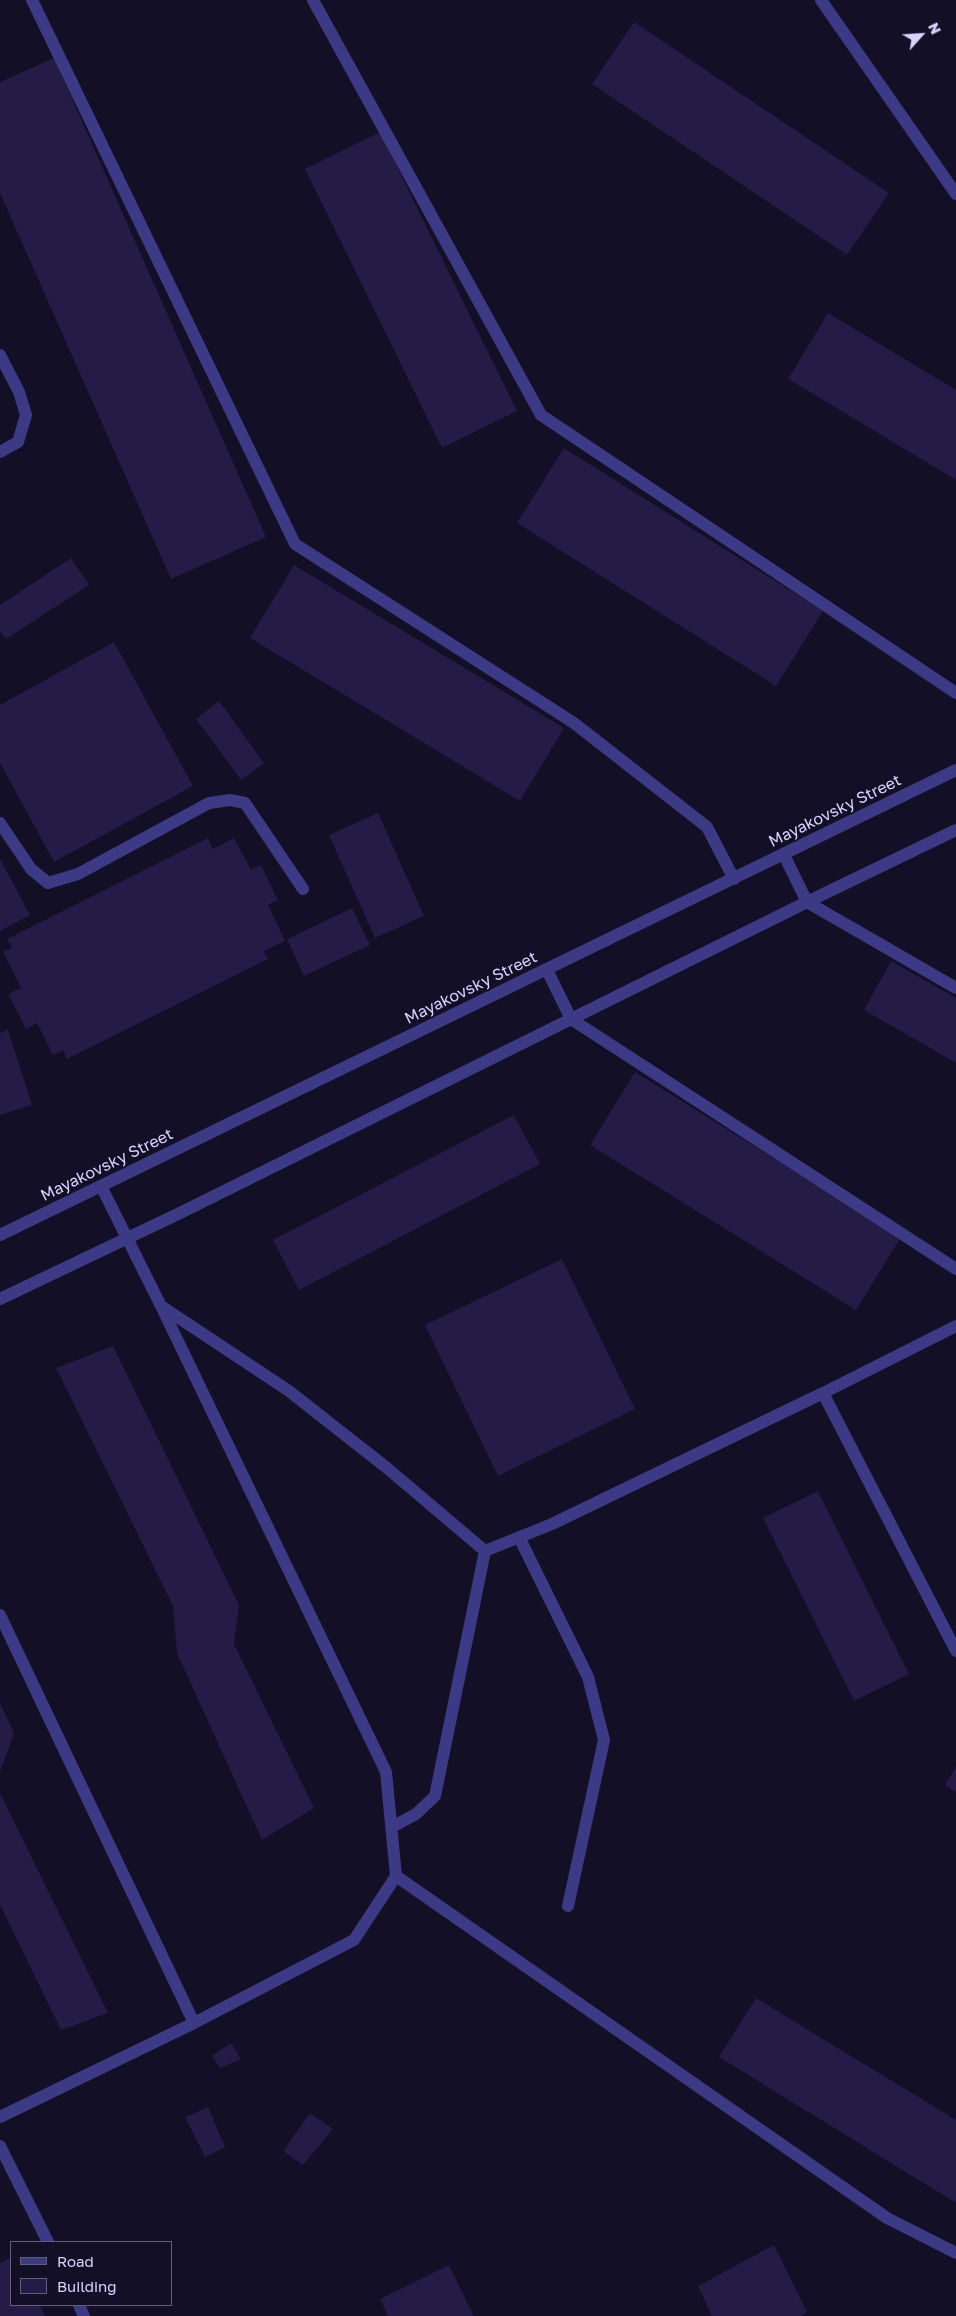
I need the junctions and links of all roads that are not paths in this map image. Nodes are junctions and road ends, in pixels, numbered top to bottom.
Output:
1 (32, 0) edge
2 (313, 0) edge
3 (821, 0) edge
4 (956, 194) edge
5 (0, 355) edge
6 (0, 452) edge
7 (956, 693) edge
8 (956, 770) edge
9 (0, 823) edge
10 (956, 830) edge
11 (784, 855) junction
12 (734, 879) junction
13 (302, 888) dead end
14 (807, 902) junction
15 (547, 970) junction
16 (956, 988) edge
17 (570, 1019) junction
18 (101, 1186) junction
19 (0, 1235) edge
20 (126, 1239) junction
21 (956, 1269) edge
22 (0, 1299) edge
23 (161, 1306) junction
24 (956, 1326) edge
25 (823, 1394) junction
26 (519, 1537) junction
27 (485, 1551) junction
28 (0, 1615) edge
29 (956, 1651) edge
30 (392, 1827) junction
31 (396, 1876) junction
32 (568, 1906) dead end
33 (194, 2023) junction
34 (0, 2117) edge
35 (0, 2146) edge
36 (48, 2241) edge
37 (956, 2253) edge

1 - 12 street
2 - 7 street
3 - 4 street
5 - 6 street
8 - 11 street, Mayakovsky Street
9 - 13 street
10 - 14 street
11 - 12 street, Mayakovsky Street
11 - 14 street
12 - 15 street, Mayakovsky Street
14 - 16 street
14 - 17 street
15 - 17 street
15 - 18 street, Mayakovsky Street
17 - 20 street
17 - 21 street
18 - 19 street, Mayakovsky Street
18 - 20 street
20 - 22 street
20 - 23 street
23 - 27 street
23 - 30 street
24 - 25 street
25 - 26 street
25 - 29 street
26 - 27 street
26 - 32 street
27 - 30 street
28 - 33 street
30 - 31 street
31 - 33 street
31 - 37 street
33 - 34 street
35 - 36 street

